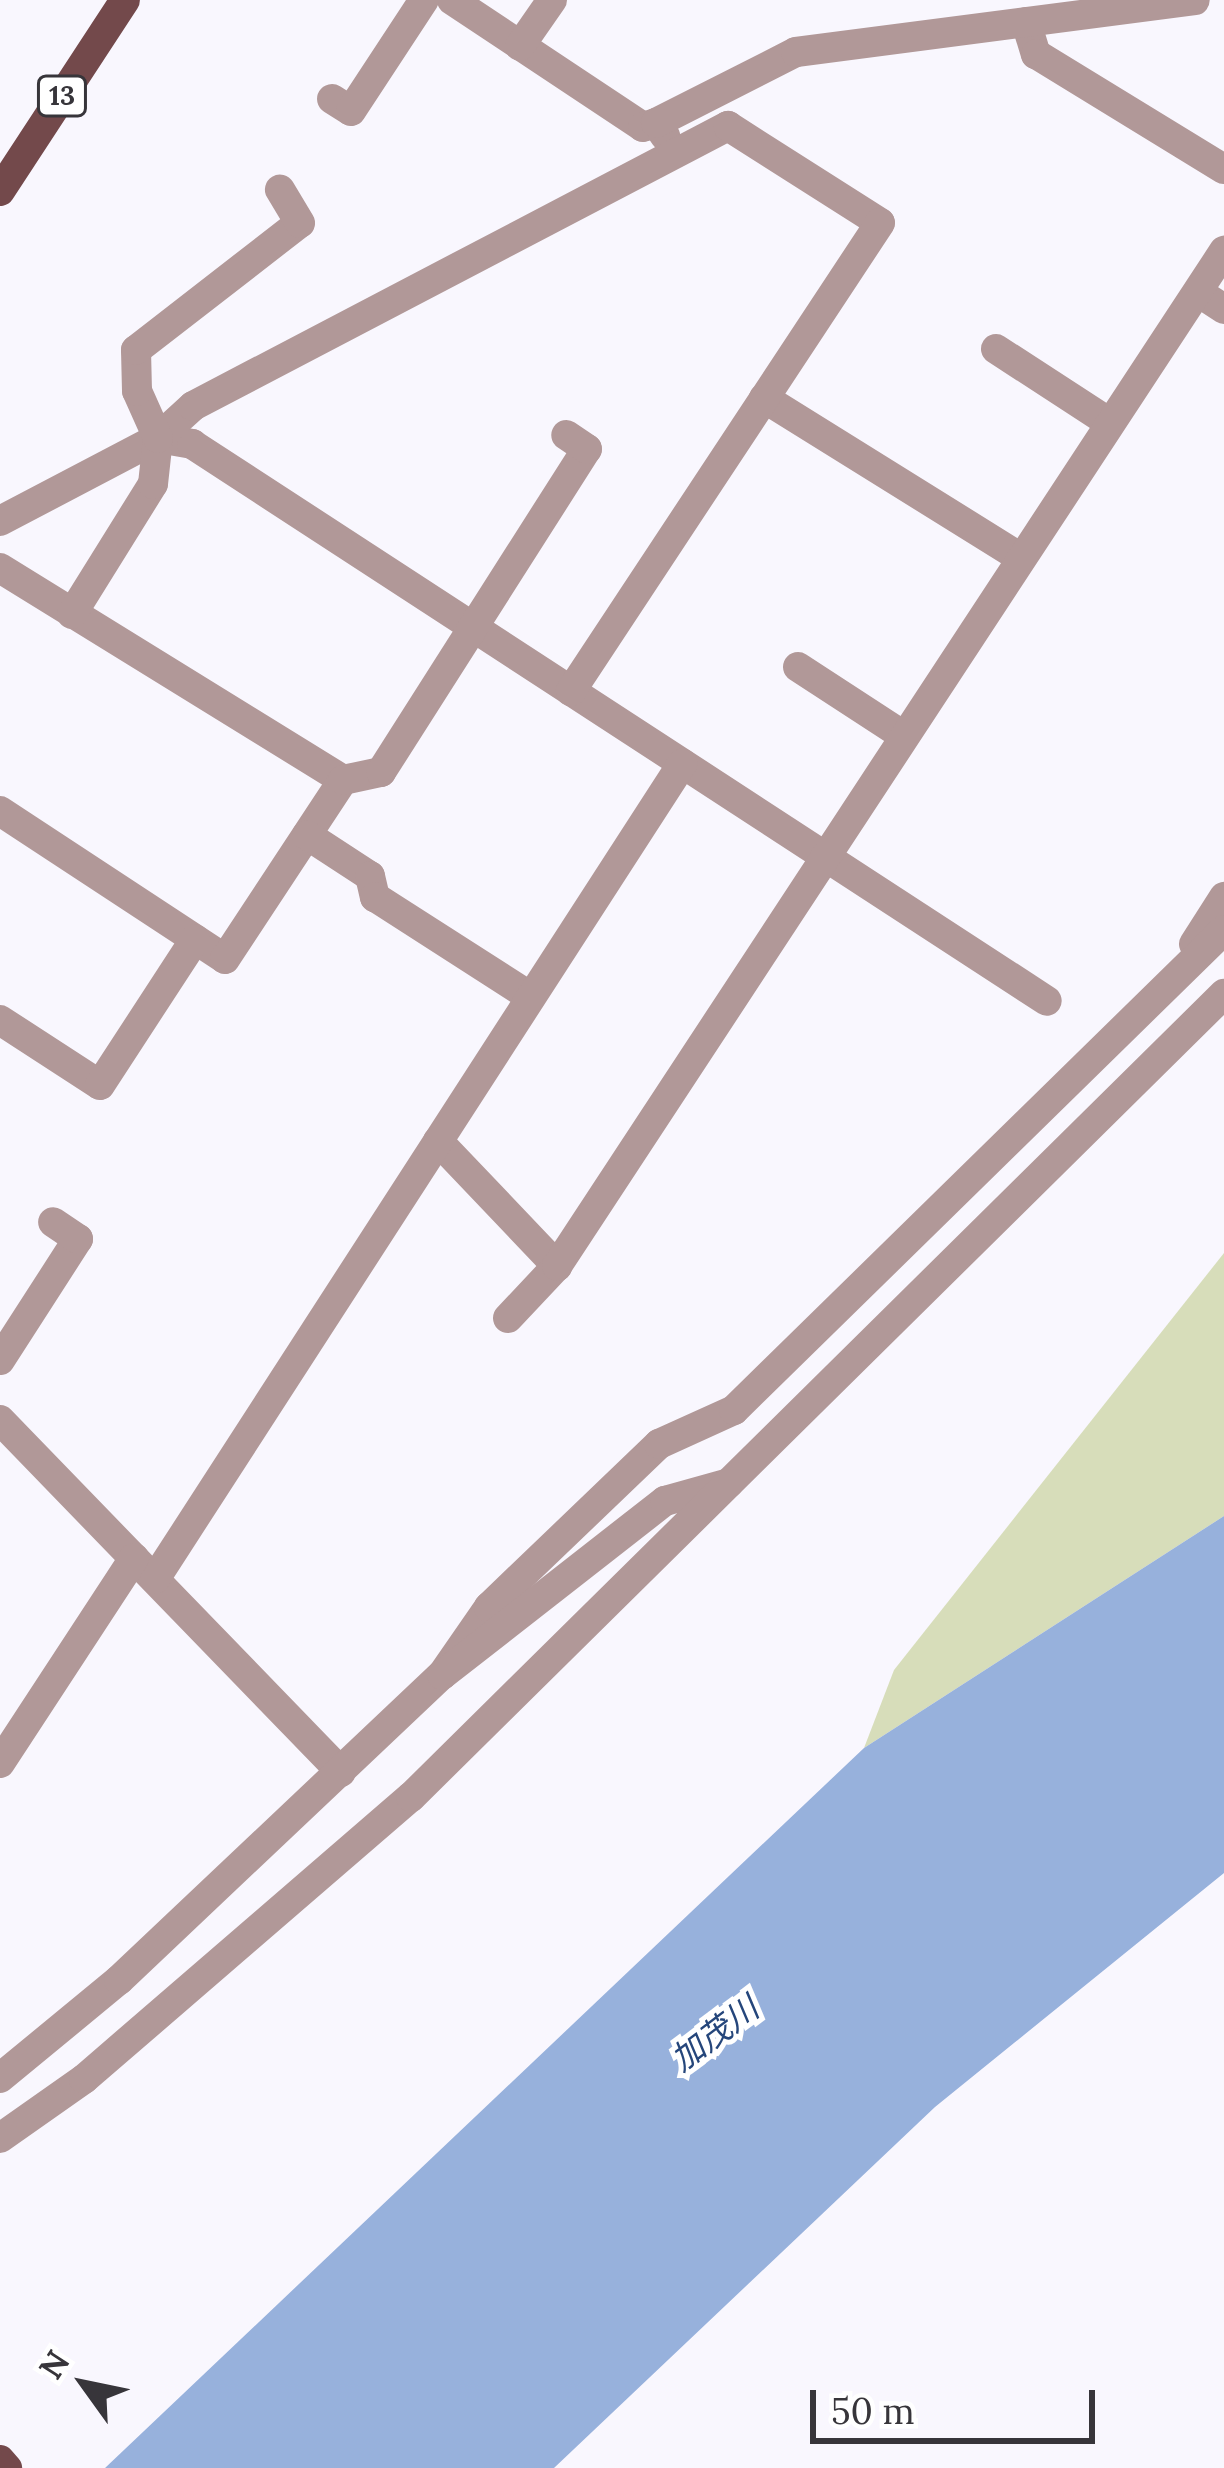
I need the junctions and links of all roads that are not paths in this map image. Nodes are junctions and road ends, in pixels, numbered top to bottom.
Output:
1 (125, 0) edge
2 (424, 0) edge
3 (452, 0) edge
4 (552, 0) edge
5 (1195, 0) edge
6 (1028, 35) junction
7 (520, 46) junction
8 (332, 99) dead end
9 (665, 137) junction
10 (1224, 169) edge
11 (280, 190) dead end
12 (0, 191) edge
13 (1224, 251) edge
14 (1211, 300) edge
15 (997, 349) dead end
16 (764, 398) junction
17 (1110, 423) junction
18 (566, 436) dead end
19 (158, 437) junction
20 (0, 520) edge
21 (1019, 557) junction
22 (0, 568) edge
23 (72, 614) junction
24 (472, 625) junction
25 (798, 667) dead end
26 (571, 692) junction
27 (904, 736) junction
28 (682, 764) junction
29 (343, 780) junction
30 (0, 811) edge
31 (307, 835) junction
32 (824, 856) junction
33 (1224, 897) edge
34 (1224, 930) edge
35 (195, 939) junction
36 (1164, 989) junction
37 (1224, 994) edge
38 (531, 997) junction
39 (1047, 1000) dead end
40 (0, 1020) edge
41 (438, 1141) junction
42 (53, 1222) dead end
43 (557, 1266) junction
44 (508, 1318) dead end
45 (0, 1360) edge
46 (0, 1420) edge
47 (732, 1483) junction
48 (144, 1569) junction
49 (442, 1675) junction
50 (0, 1762) edge
51 (340, 1772) junction
52 (0, 2078) edge
53 (0, 2138) edge
54 (0, 2460) edge
55 (8, 2468) edge

1 - 12 main road, 13
2 - 8 street
3 - 7 street
4 - 7 street
5 - 6 street
6 - 9 street
6 - 10 street
7 - 9 street
9 - 16 street
9 - 19 street
11 - 19 street
13 - 14 street
14 - 17 street
15 - 17 street
16 - 21 street
16 - 26 street
17 - 21 street
18 - 24 street
19 - 20 street
19 - 23 street
19 - 24 street
21 - 27 street
22 - 23 street
23 - 29 street
24 - 26 street
24 - 29 street
25 - 27 street
26 - 28 street
27 - 32 street
28 - 32 street
28 - 38 street
29 - 31 street
30 - 35 street
31 - 35 street
31 - 38 street
32 - 39 street
32 - 43 street
33 - 36 street
34 - 36 street
35 - 40 street
36 - 49 street
37 - 47 street
38 - 41 street
41 - 43 street
41 - 48 street
42 - 45 street
43 - 44 street
46 - 48 street
47 - 49 street
47 - 53 street
48 - 50 street
48 - 51 street
49 - 51 street
51 - 52 street
54 - 55 main road

